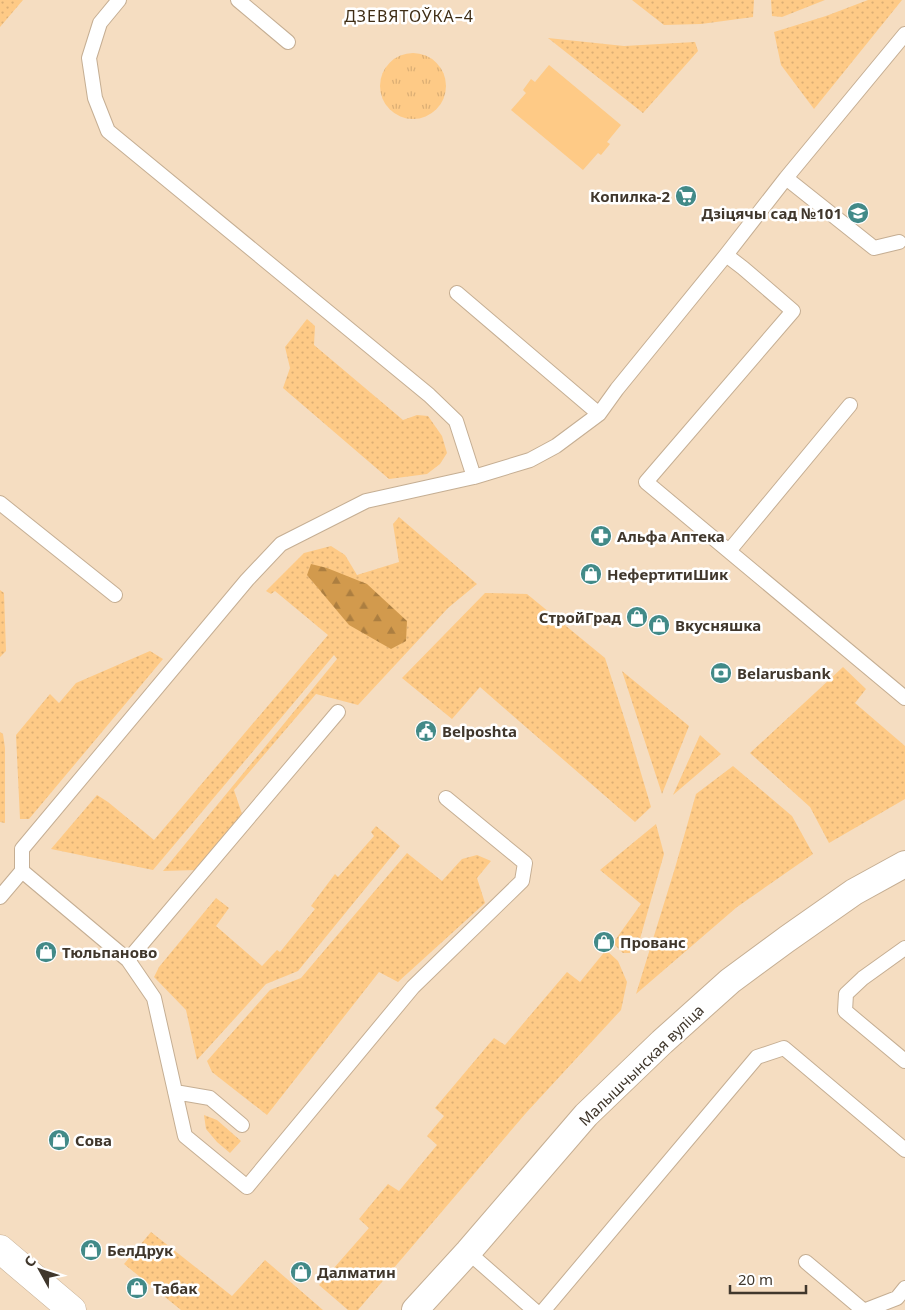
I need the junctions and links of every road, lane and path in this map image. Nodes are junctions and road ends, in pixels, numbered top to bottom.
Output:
1 (119, 0) edge
2 (238, 0) edge
3 (905, 34) edge
4 (288, 42) dead end
5 (786, 178) junction
6 (899, 242) dead end
7 (726, 255) junction
8 (457, 293) dead end
9 (850, 405) dead end
10 (599, 414) junction
11 (474, 476) junction
12 (0, 503) edge
13 (729, 551) junction
14 (115, 595) dead end
15 (905, 698) edge
16 (338, 712) dead end
17 (446, 798) dead end
18 (905, 864) edge
19 (22, 871) junction
20 (0, 897) edge
21 (905, 948) edge
22 (128, 960) junction
23 (905, 1061) edge
24 (175, 1092) junction
25 (242, 1125) dead end
26 (905, 1150) edge
27 (0, 1249) edge
28 (468, 1252) junction
29 (806, 1262) dead end
30 (905, 1288) edge
31 (72, 1310) edge
32 (415, 1310) edge
33 (534, 1310) edge
34 (544, 1310) edge
35 (864, 1310) edge

1 - 11 lane
2 - 4 lane
3 - 5 lane
5 - 6 lane
5 - 7 lane
7 - 10 lane
7 - 13 lane
8 - 10 lane
9 - 13 lane
10 - 11 lane
11 - 19 lane
12 - 14 lane
13 - 15 lane
16 - 22 lane
17 - 24 lane
18 - 28 street, Малышчынская вуліца
19 - 20 lane
19 - 22 lane
21 - 23 lane
22 - 24 lane
24 - 25 lane
26 - 34 lane
27 - 31 street
28 - 32 street, Малышчынская вуліца
28 - 33 lane
29 - 35 lane
30 - 35 lane

